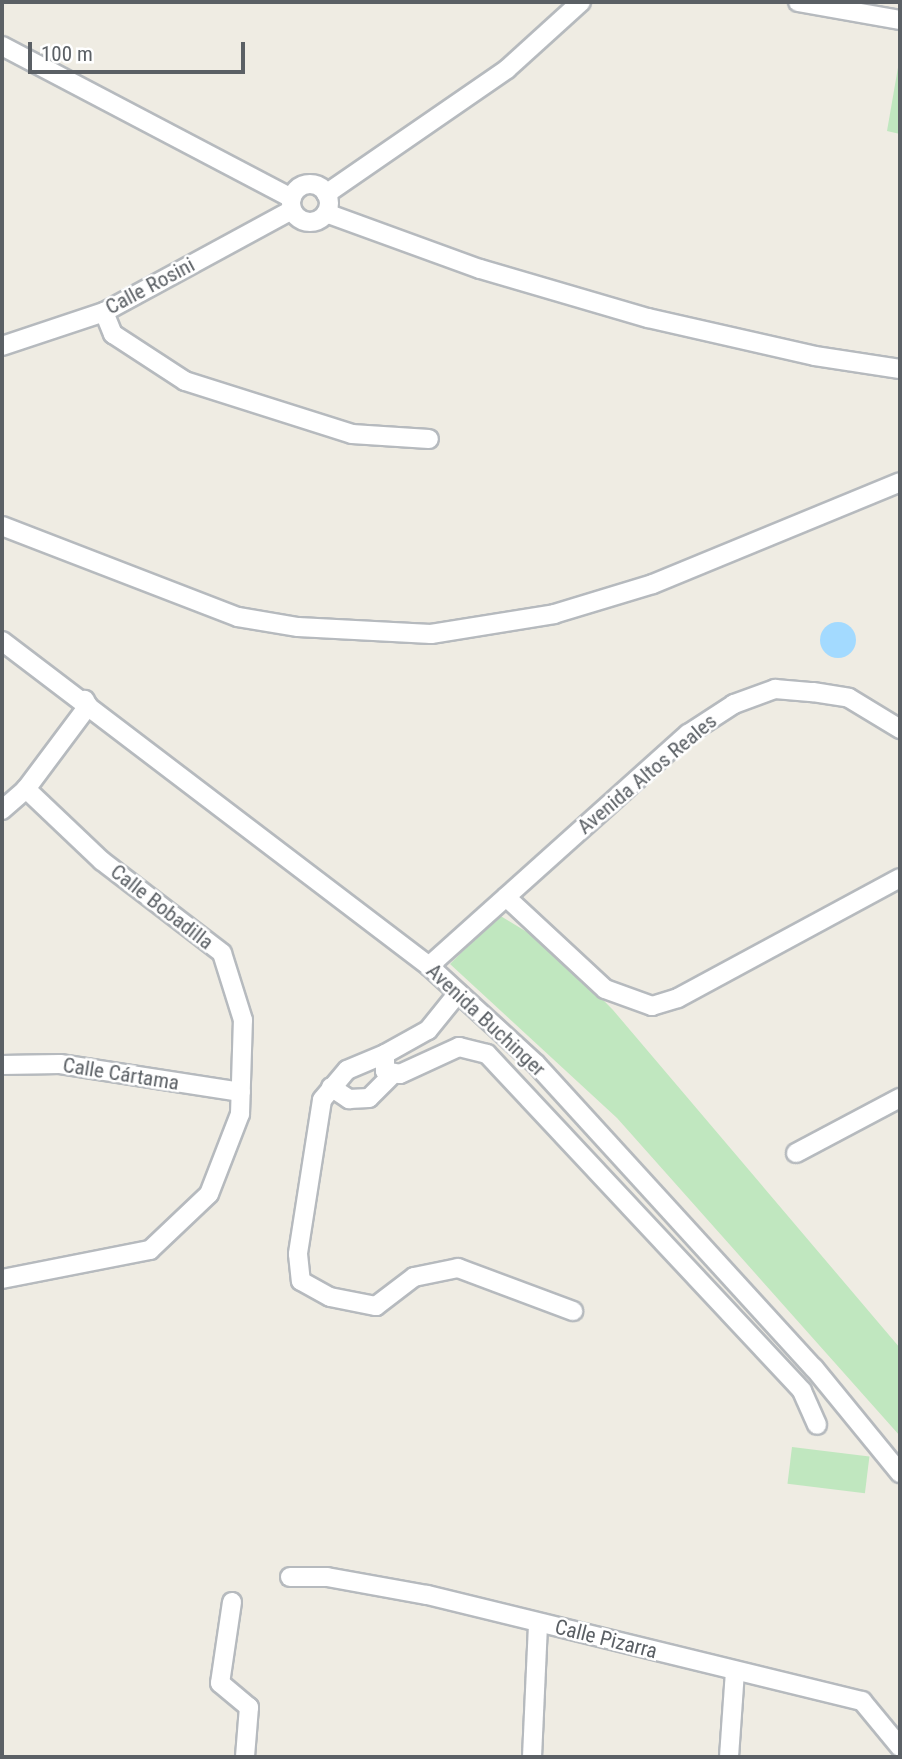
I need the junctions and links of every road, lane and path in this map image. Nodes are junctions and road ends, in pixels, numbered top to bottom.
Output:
1 (581, 2) edge
2 (798, 2) edge
3 (900, 19) edge
4 (2, 46) edge
5 (326, 194) junction
6 (292, 204) junction
7 (326, 213) junction
8 (104, 312) junction
9 (2, 346) edge
10 (900, 369) edge
11 (429, 439) dead end
12 (900, 482) edge
13 (2, 526) edge
14 (2, 641) edge
15 (85, 700) junction
16 (900, 729) edge
17 (26, 789) junction
18 (2, 810) edge
19 (900, 878) edge
20 (506, 897) junction
21 (429, 966) junction
22 (458, 993) junction
23 (385, 1054) junction
24 (2, 1065) edge
25 (392, 1075) junction
26 (331, 1087) junction
27 (241, 1092) junction
28 (900, 1098) edge
29 (796, 1153) dead end
30 (2, 1279) edge
31 (573, 1311) dead end
32 (817, 1425) dead end
33 (900, 1473) edge
34 (290, 1577) dead end
35 (232, 1602) dead end
36 (537, 1623) junction
37 (735, 1671) junction
38 (900, 1746) edge
39 (245, 1757) edge
40 (532, 1757) edge
41 (729, 1757) edge

1 - 5 street
2 - 3 street
4 - 6 street
5 - 6 street, Calle Rosini
5 - 7 street
6 - 7 street
6 - 8 street, Calle Rosini
7 - 10 street
8 - 9 street, Calle Rosini
8 - 11 street
12 - 13 street
14 - 15 street, Avenida Buchinger
15 - 17 street
15 - 21 street, Avenida Buchinger
16 - 20 street, Avenida Altos Reales
17 - 18 street
17 - 27 street, Calle Bobadilla
19 - 20 street
20 - 21 street, Avenida Altos Reales
21 - 22 street, Avenida Buchinger
22 - 23 street
22 - 33 street, Avenida Buchinger
23 - 25 street
23 - 26 street
24 - 27 street, Calle Cártama
25 - 26 street
25 - 32 street
26 - 31 street
27 - 30 street, Calle Bobadilla
28 - 29 street
34 - 36 street, Calle Pizarra
35 - 39 street
36 - 37 street, Calle Pizarra
36 - 40 street
37 - 38 street, Calle Pizarra
37 - 41 street

